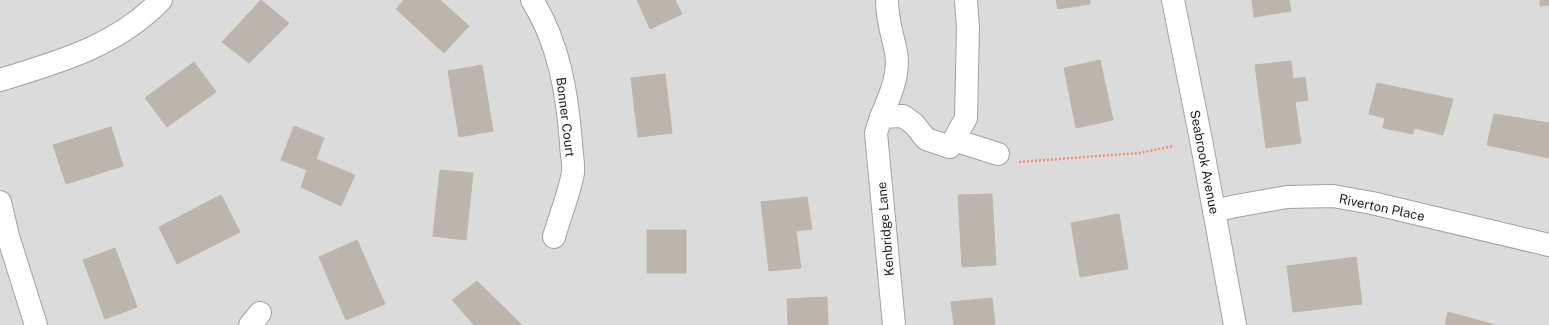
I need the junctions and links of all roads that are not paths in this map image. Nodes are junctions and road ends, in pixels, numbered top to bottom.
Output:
1 (161, 0) edge
2 (532, 0) edge
3 (887, 0) edge
4 (966, 0) edge
5 (1173, 0) edge
6 (0, 80) edge
7 (878, 125) junction
8 (954, 140) junction
9 (1006, 158) road end
10 (0, 202) edge
11 (1214, 211) junction
12 (554, 237) dead end
13 (1549, 245) edge
14 (36, 325) edge
15 (894, 325) edge
16 (1235, 325) edge

1 - 6 street
2 - 12 street, Bonner Court
3 - 7 street
4 - 8 street
5 - 11 street, Seabrook Avenue
7 - 8 street
7 - 15 street, Kenbridge Lane
8 - 9 street
10 - 14 street
11 - 13 street, Riverton Place
11 - 16 street, Seabrook Avenue

